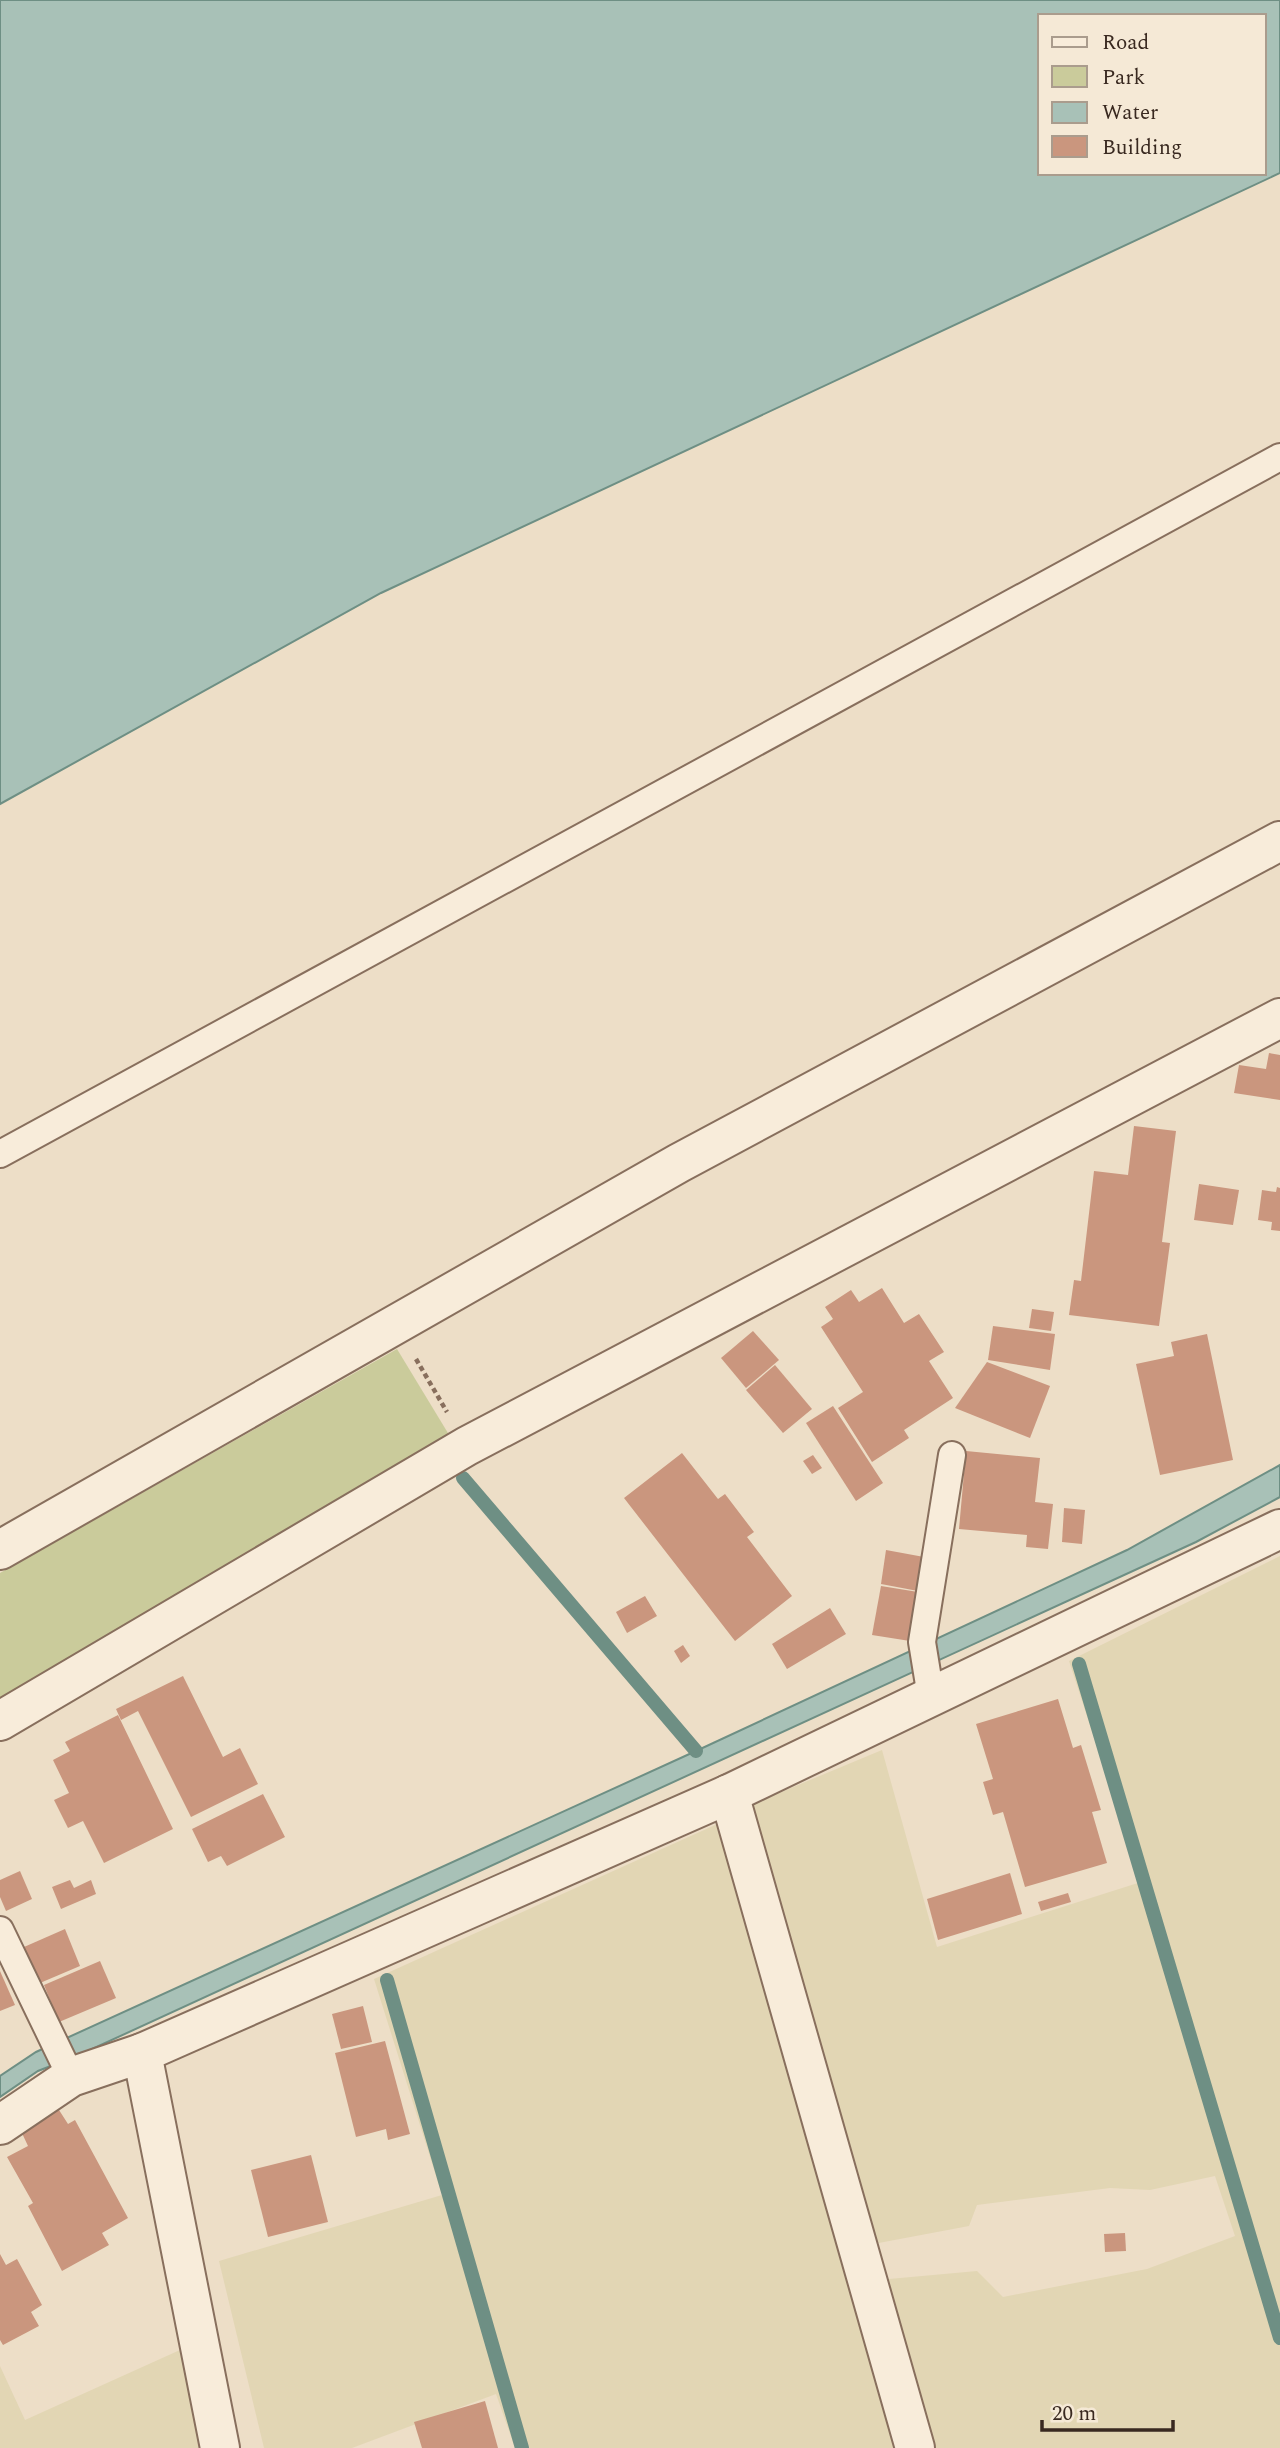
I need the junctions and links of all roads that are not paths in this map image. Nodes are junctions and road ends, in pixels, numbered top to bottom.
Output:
1 (1280, 457) edge
2 (1280, 841) edge
3 (1280, 1018) edge
4 (0, 1154) edge
5 (952, 1455) dead end
6 (1280, 1529) edge
7 (0, 1550) edge
8 (929, 1686) junction
9 (0, 1721) edge
10 (729, 1794) junction
11 (0, 1930) edge
12 (142, 2053) junction
13 (68, 2071) junction
14 (0, 2125) edge
15 (220, 2448) edge
16 (915, 2448) edge

1 - 4 lane
2 - 7 street
3 - 9 street
5 - 8 lane
6 - 8 street
8 - 10 street
10 - 12 street
10 - 16 street
11 - 13 lane
12 - 13 street
12 - 15 street
13 - 14 street

